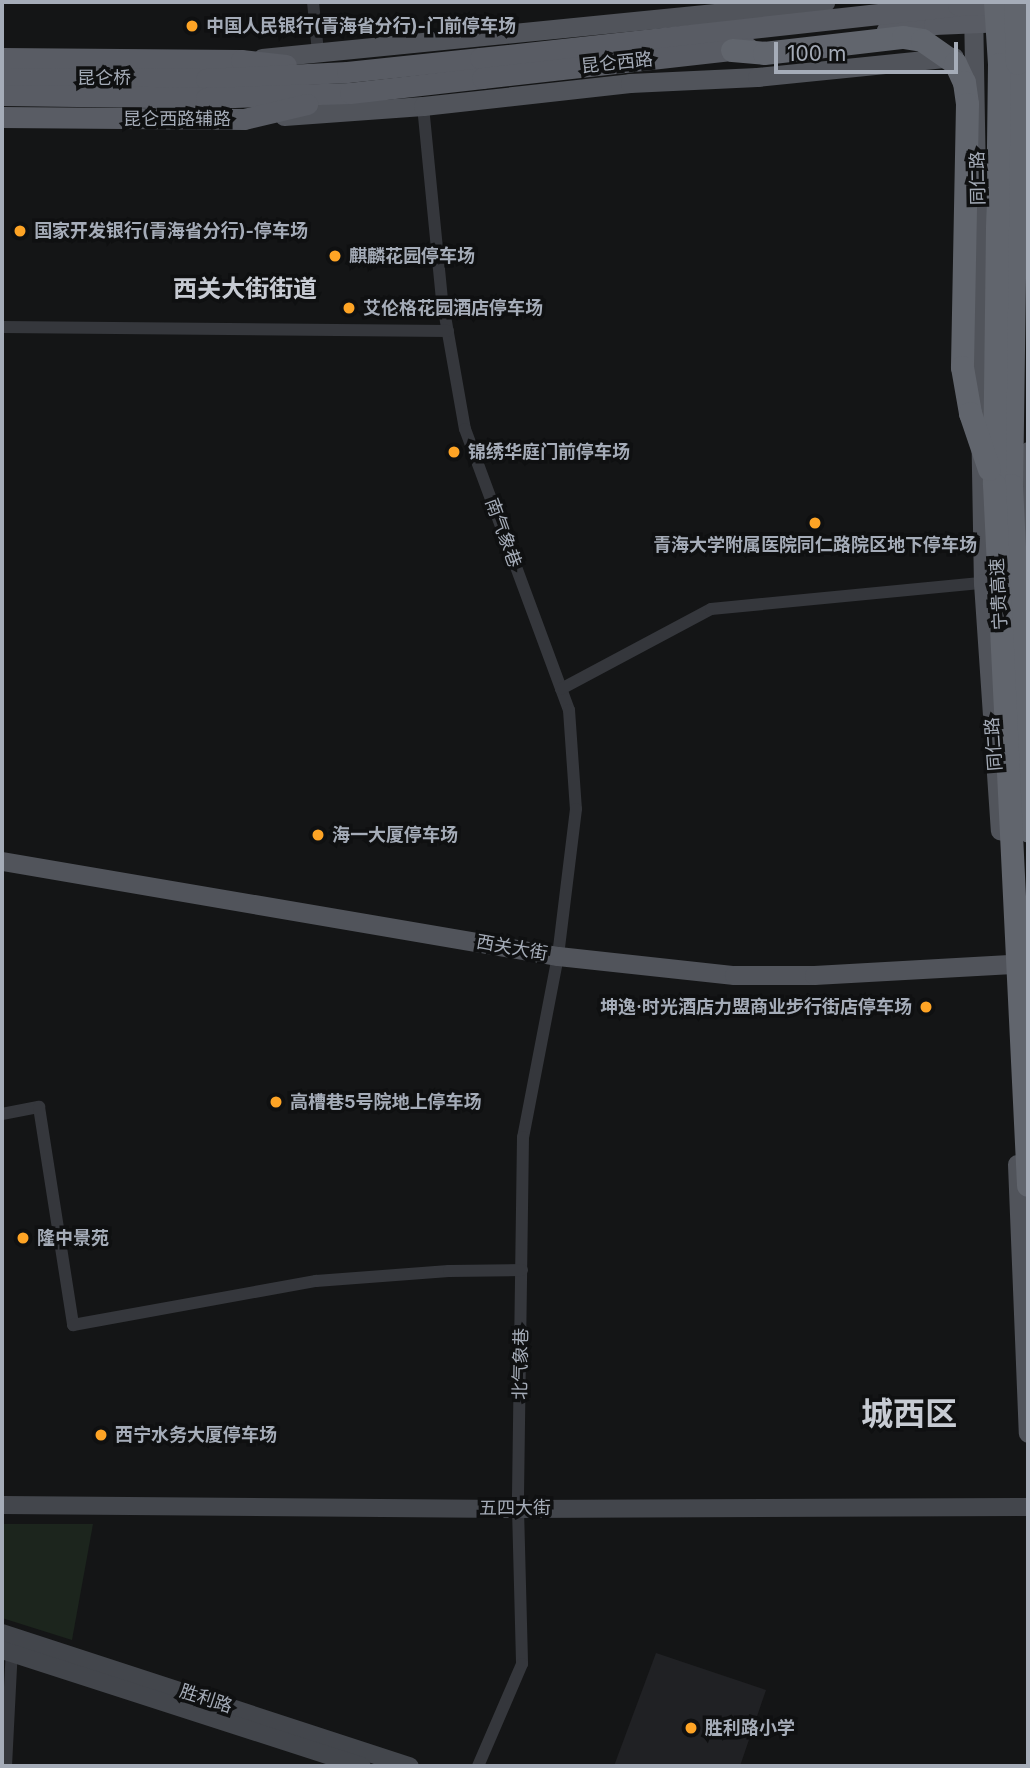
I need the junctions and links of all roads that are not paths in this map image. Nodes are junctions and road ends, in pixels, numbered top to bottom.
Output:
1 (313, 2) edge
2 (825, 2) edge
3 (928, 2) edge
4 (995, 2) edge
5 (1015, 2) edge
6 (966, 3) edge
7 (1028, 4) edge
8 (676, 10) edge
9 (1028, 20) edge
10 (474, 37) junction
11 (732, 50) junction
12 (318, 52) junction
13 (1028, 53) edge
14 (976, 56) junction
15 (2, 58) edge
16 (241, 60) junction
17 (481, 68) junction
18 (2, 78) edge
19 (348, 83) junction
20 (206, 89) junction
21 (2, 95) edge
22 (520, 96) junction
23 (423, 106) junction
24 (2, 117) edge
25 (244, 119) junction
26 (2, 327) edge
27 (448, 331) junction
28 (1028, 424) edge
29 (1028, 451) edge
30 (1003, 485) junction
31 (1028, 514) edge
32 (1028, 542) edge
33 (983, 583) junction
34 (561, 689) junction
35 (1028, 831) edge
36 (2, 861) edge
37 (558, 956) junction
38 (1019, 964) edge
39 (2, 1114) edge
40 (1028, 1185) edge
41 (522, 1270) junction
42 (1028, 1433) edge
43 (2, 1505) edge
44 (1028, 1507) edge
45 (519, 1509) junction
46 (7, 1643) edge
47 (6, 1766) edge
48 (362, 1766) edge
49 (410, 1766) edge
50 (478, 1766) edge

1 - 12 street
2 - 8 main road
3 - 6 highway, bridge
4 - 30 highway, 宁贵高速, bridge
5 - 30 highway, 宁贵高速, bridge
6 - 7 highway, 昆仑西路, bridge
6 - 14 main road, 同仁路
6 - 17 highway, 昆仑西路, bridge
8 - 10 main road
9 - 11 highway, 昆仑西路, bridge
10 - 12 main road
10 - 19 main road
11 - 17 highway, 昆仑西路, bridge
11 - 30 highway, bridge
12 - 16 main road
13 - 14 main road
14 - 22 main road
14 - 33 main road, 同仁路
15 - 16 highway
16 - 19 highway
17 - 19 highway, 昆仑西路
18 - 20 highway, 昆仑桥
19 - 20 highway, 昆仑西路
19 - 22 main road
19 - 25 highway, 昆仑西路辅路
20 - 21 highway, 昆仑桥
22 - 23 main road
23 - 25 main road
23 - 27 street, 南气象巷
24 - 25 highway, 昆仑西路辅路
26 - 27 street
27 - 34 street, 南气象巷
28 - 30 highway
29 - 31 main road
30 - 35 highway, 宁贵高速
30 - 40 highway, 宁贵高速, bridge
31 - 32 main road
33 - 34 street
33 - 38 main road, 同仁路
34 - 37 street, 南气象巷
36 - 37 main road, 西关大街
37 - 38 main road, 西关大街
37 - 41 street, 北气象巷
38 - 42 main road, 同仁路
39 - 41 street
41 - 45 street, 北气象巷
43 - 45 main road, 五四大街
44 - 45 main road, 五四大街
45 - 50 street, 北气象巷
46 - 47 street
46 - 48 main road, 胜利路
46 - 49 main road, 胜利路

